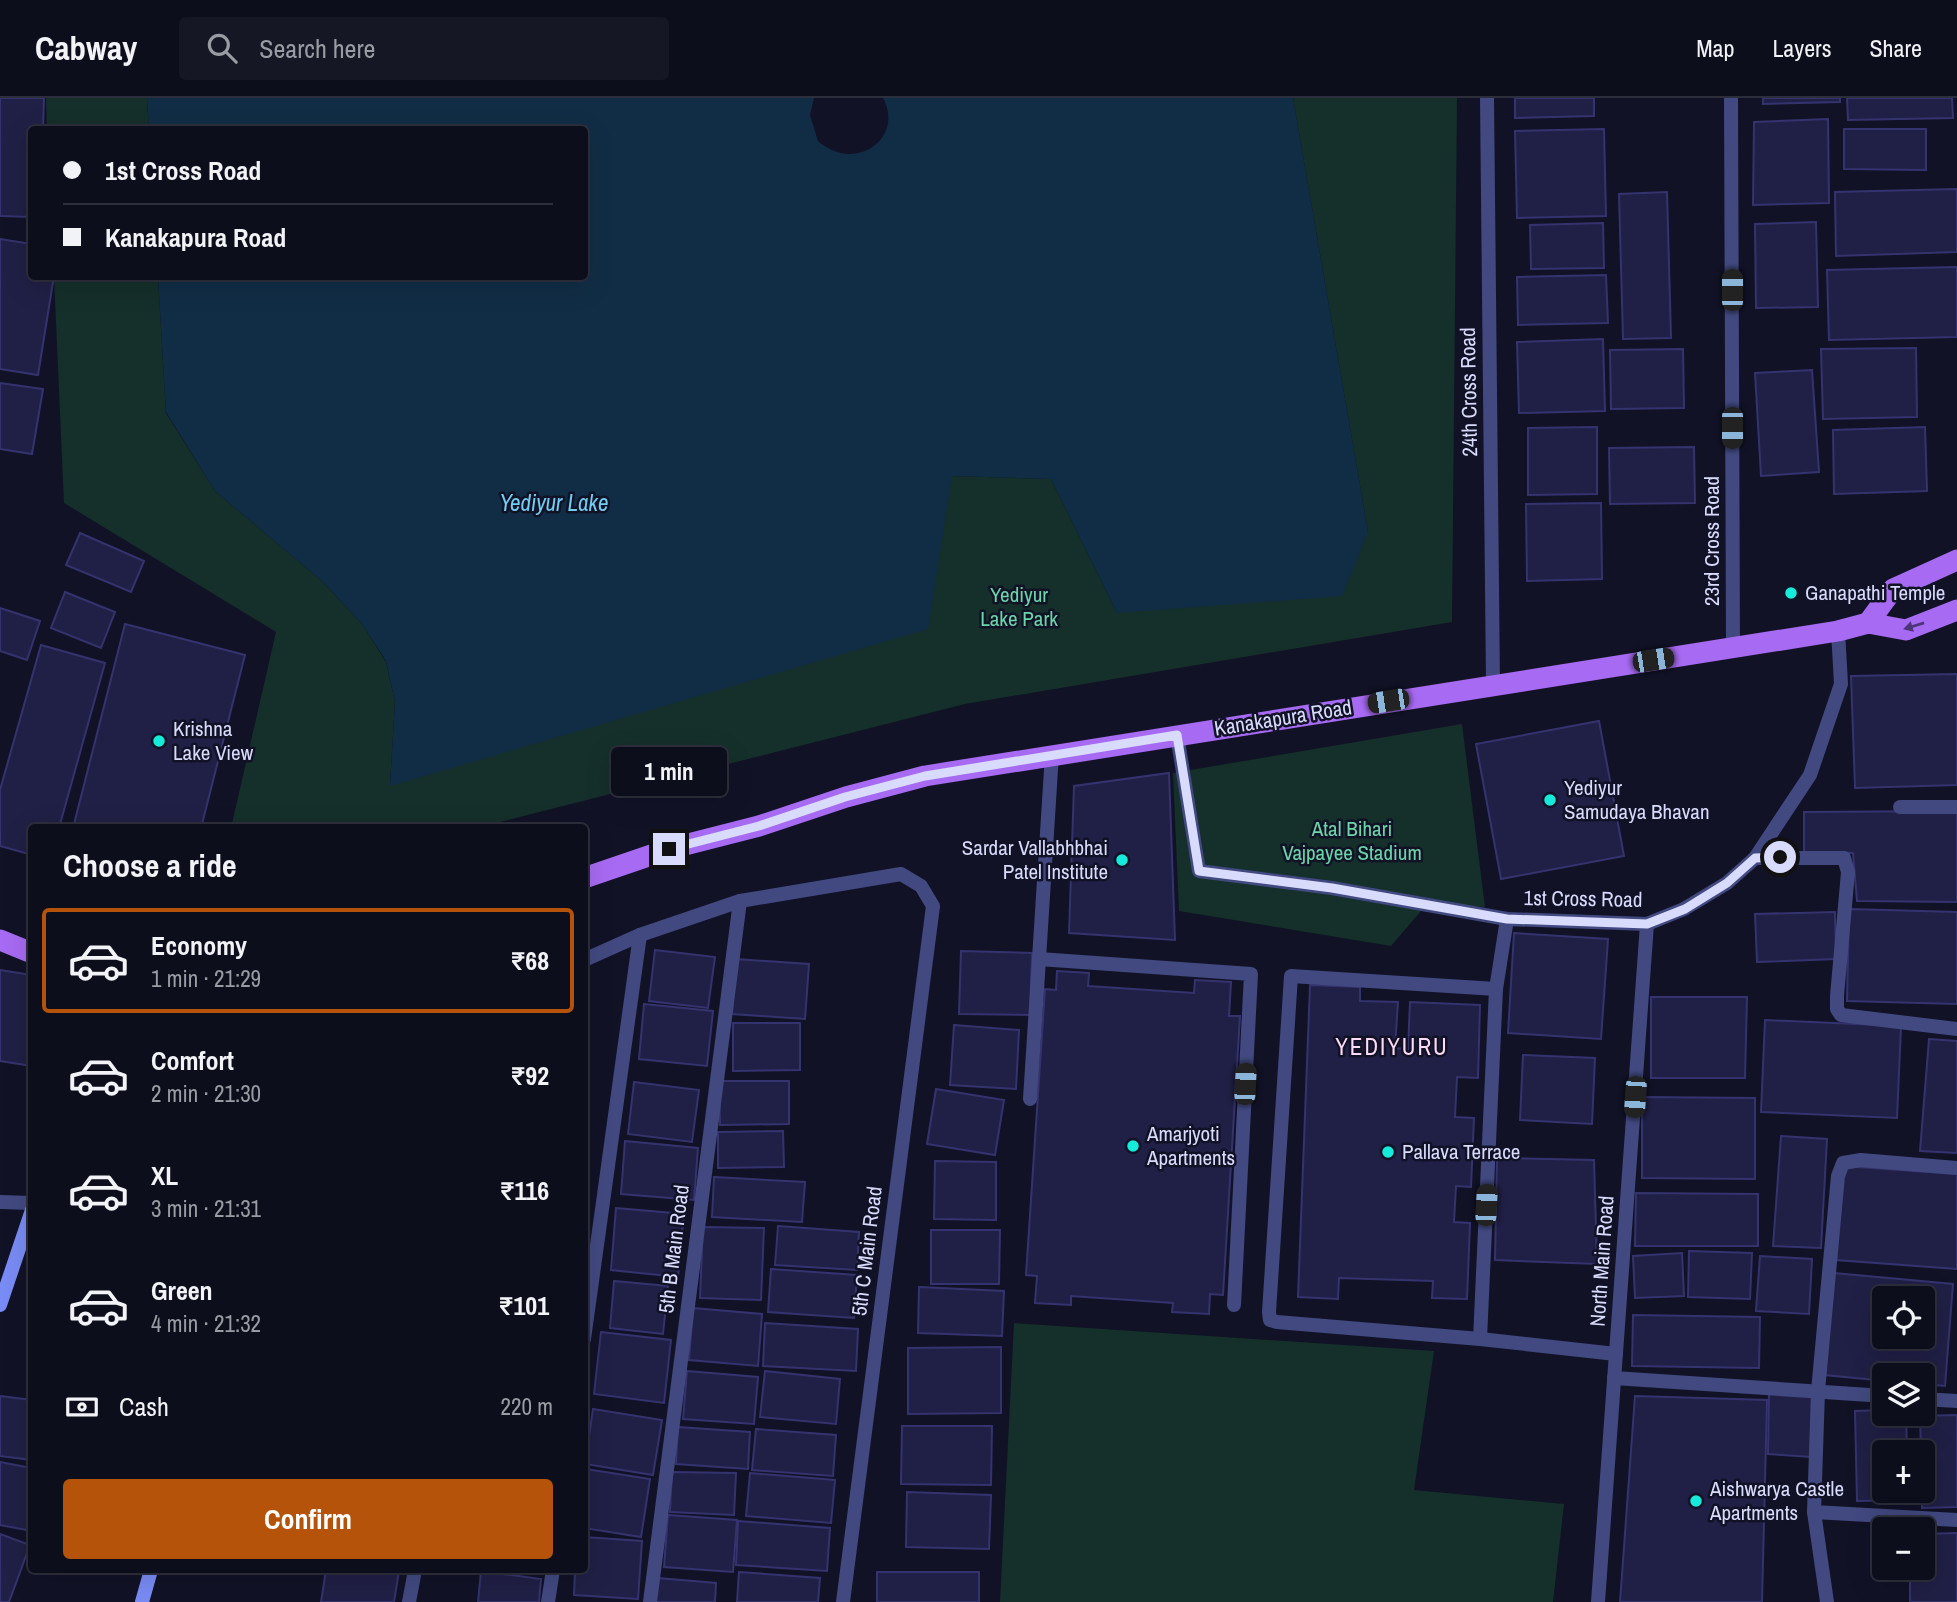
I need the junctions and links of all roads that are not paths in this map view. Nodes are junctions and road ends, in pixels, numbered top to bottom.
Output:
1 (1487, 98) edge
2 (1731, 98) edge
3 (1957, 560) edge
4 (1957, 610) edge
5 (1868, 623) junction
6 (1838, 631) junction
7 (1733, 648) junction
8 (1493, 685) junction
9 (1177, 735) junction
10 (1052, 754) junction
11 (1900, 807) dead end
12 (1957, 807) edge
13 (1755, 858) junction
14 (588, 877) edge
15 (740, 901) junction
16 (1507, 919) junction
17 (1647, 924) junction
18 (640, 934) junction
19 (0, 940) edge
20 (28, 951) edge
21 (588, 958) edge
22 (1039, 959) junction
23 (1496, 989) junction
24 (1957, 1029) edge
25 (1030, 1099) dead end
26 (1957, 1168) edge
27 (0, 1202) edge
28 (28, 1203) edge
29 (28, 1222) edge
30 (0, 1305) edge
31 (1234, 1305) dead end
32 (588, 1310) edge
33 (1480, 1339) junction
34 (1616, 1354) junction
35 (1615, 1378) junction
36 (1818, 1391) junction
37 (1872, 1395) edge
38 (1935, 1400) edge
39 (1957, 1401) edge
40 (1814, 1512) junction
41 (1957, 1520) edge
42 (150, 1573) edge
43 (415, 1573) edge
44 (553, 1573) edge
45 (142, 1602) edge
46 (410, 1602) edge
47 (548, 1602) edge
48 (650, 1602) edge
49 (843, 1602) edge
50 (1598, 1602) edge
51 (1827, 1602) edge

1 - 8 street, 24th Cross Road
2 - 7 street, 23rd Cross Road
3 - 5 main road
4 -> 5 main road, Kanakapura Road
5 - 6 main road, Kanakapura Road
6 - 7 main road, Kanakapura Road
6 - 13 street, 1st Cross Road
7 - 8 main road, Kanakapura Road
8 - 9 main road, Kanakapura Road
9 - 10 main road, Kanakapura Road
9 - 16 street
10 - 14 main road, Kanakapura Road
10 - 22 street
11 - 12 street
13 - 17 street, 1st Cross Road
13 - 24 street
15 - 18 street
15 - 48 street, 5th B Main Road
15 - 49 street, 5th C Main Road
16 - 17 street, 1st Cross Road
16 - 23 street, 1st Cross Road
17 - 34 street, North Main Road
18 - 21 street
18 - 32 street
19 - 20 main road
22 - 25 street
22 - 31 street
23 - 33 street, 1st Cross Road
23 - 33 street
26 - 36 street
27 - 28 street
29 - 30 street
33 - 34 street
34 - 35 street, North Main Road
35 - 36 street
35 - 50 street, North Main Road
36 - 37 street
36 - 40 street
38 - 39 street
40 - 41 street
40 - 51 street
42 - 45 street
43 - 46 street
44 - 47 street

